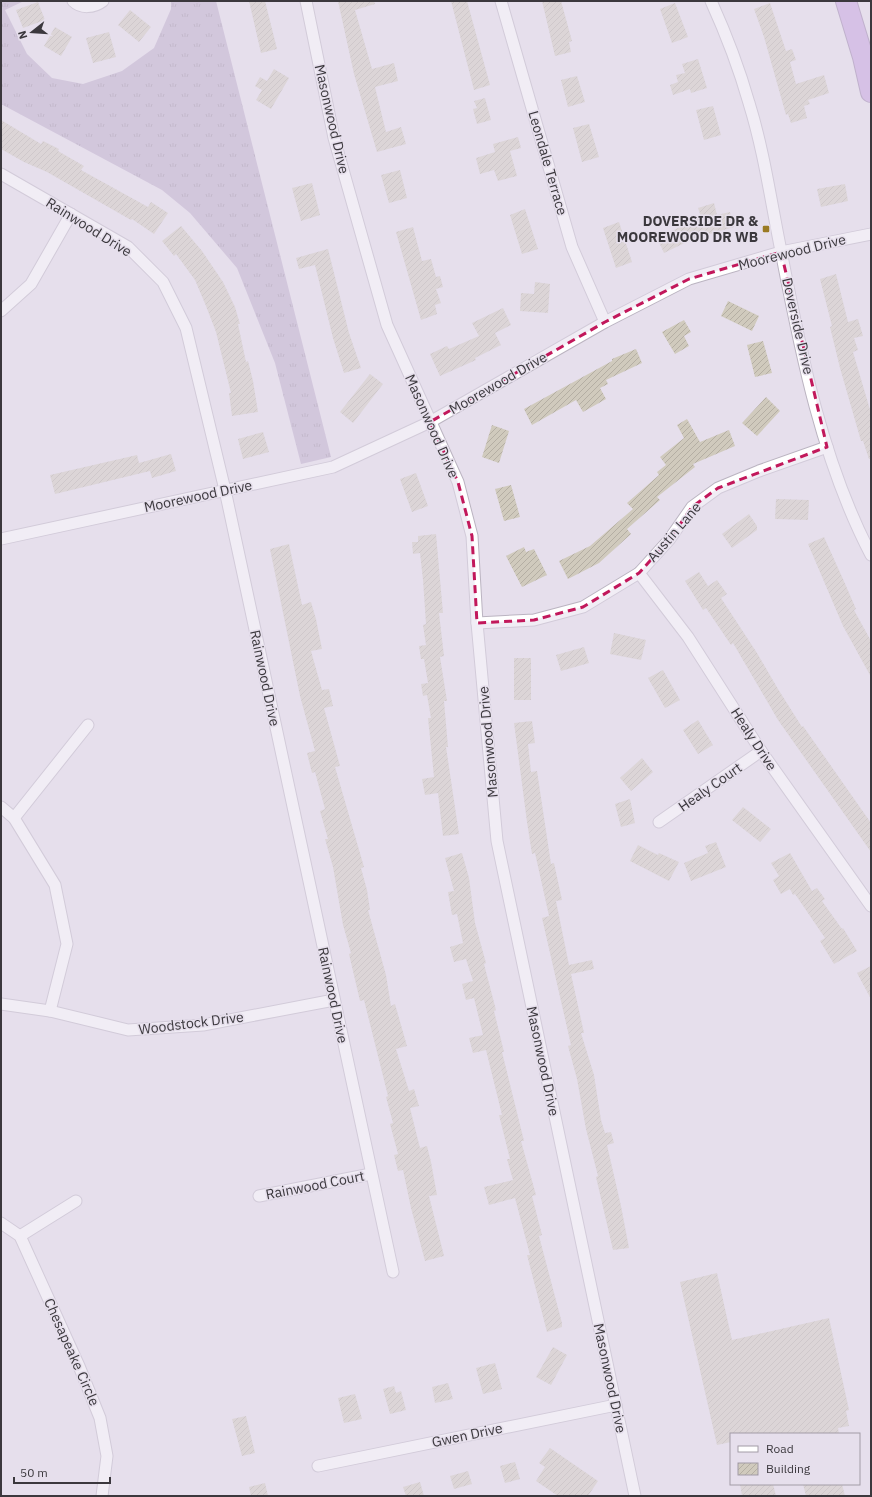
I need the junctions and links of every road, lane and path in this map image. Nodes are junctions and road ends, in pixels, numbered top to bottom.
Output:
1 (72, 1) edge
2 (103, 1) edge
3 (306, 1) edge
4 (502, 1) edge
5 (711, 1) edge
6 (846, 1) edge
7 (871, 92) edge
8 (1, 174) edge
9 (70, 214) junction
10 (871, 234) edge
11 (781, 252) junction
12 (1, 311) edge
13 (605, 322) junction
14 (430, 422) junction
15 (827, 447) junction
16 (224, 490) junction
17 (1, 539) edge
18 (871, 555) edge
19 (639, 573) junction
20 (477, 623) junction
21 (88, 725) dead end
22 (761, 751) junction
23 (1, 807) edge
24 (14, 818) junction
25 (659, 822) dead end
26 (871, 906) edge
27 (334, 1000) junction
28 (1, 1004) edge
29 (50, 1011) junction
30 (372, 1174) junction
31 (259, 1196) dead end
32 (76, 1201) dead end
33 (1, 1223) edge
34 (20, 1236) junction
35 (393, 1272) dead end
36 (616, 1405) junction
37 (318, 1466) dead end
38 (102, 1496) edge
39 (635, 1496) edge

1 - 2 street
3 - 14 street, Masonwood Drive
4 - 13 street, Leondale Terrace
5 - 11 street, Doverside Drive
6 - 7 highway
8 - 9 street, Rainwood Drive
9 - 12 street
9 - 16 street, Rainwood Drive
10 - 11 street, Moorewood Drive
11 - 13 street, Moorewood Drive
11 - 15 street, Doverside Drive
13 - 14 street, Moorewood Drive
14 - 16 street, Moorewood Drive
14 - 20 street, Masonwood Drive
15 - 18 street, Doverside Drive
15 - 19 street, Austin Lane
16 - 17 street, Moorewood Drive
16 - 27 street, Rainwood Drive
19 - 20 street, Austin Lane
19 - 22 street, Healy Drive
20 - 36 street, Masonwood Drive
21 - 24 street
22 - 25 street, Healy Court
22 - 26 street, Healy Drive
23 - 24 street
24 - 29 street
27 - 29 street, Woodstock Drive
27 - 30 street, Rainwood Drive
28 - 29 street, Woodstock Drive
30 - 31 street, Rainwood Court
30 - 35 street, Rainwood Drive
32 - 34 street
33 - 34 street
34 - 38 street, Chesapeake Circle
36 - 37 street, Gwen Drive
36 - 39 street, Masonwood Drive

